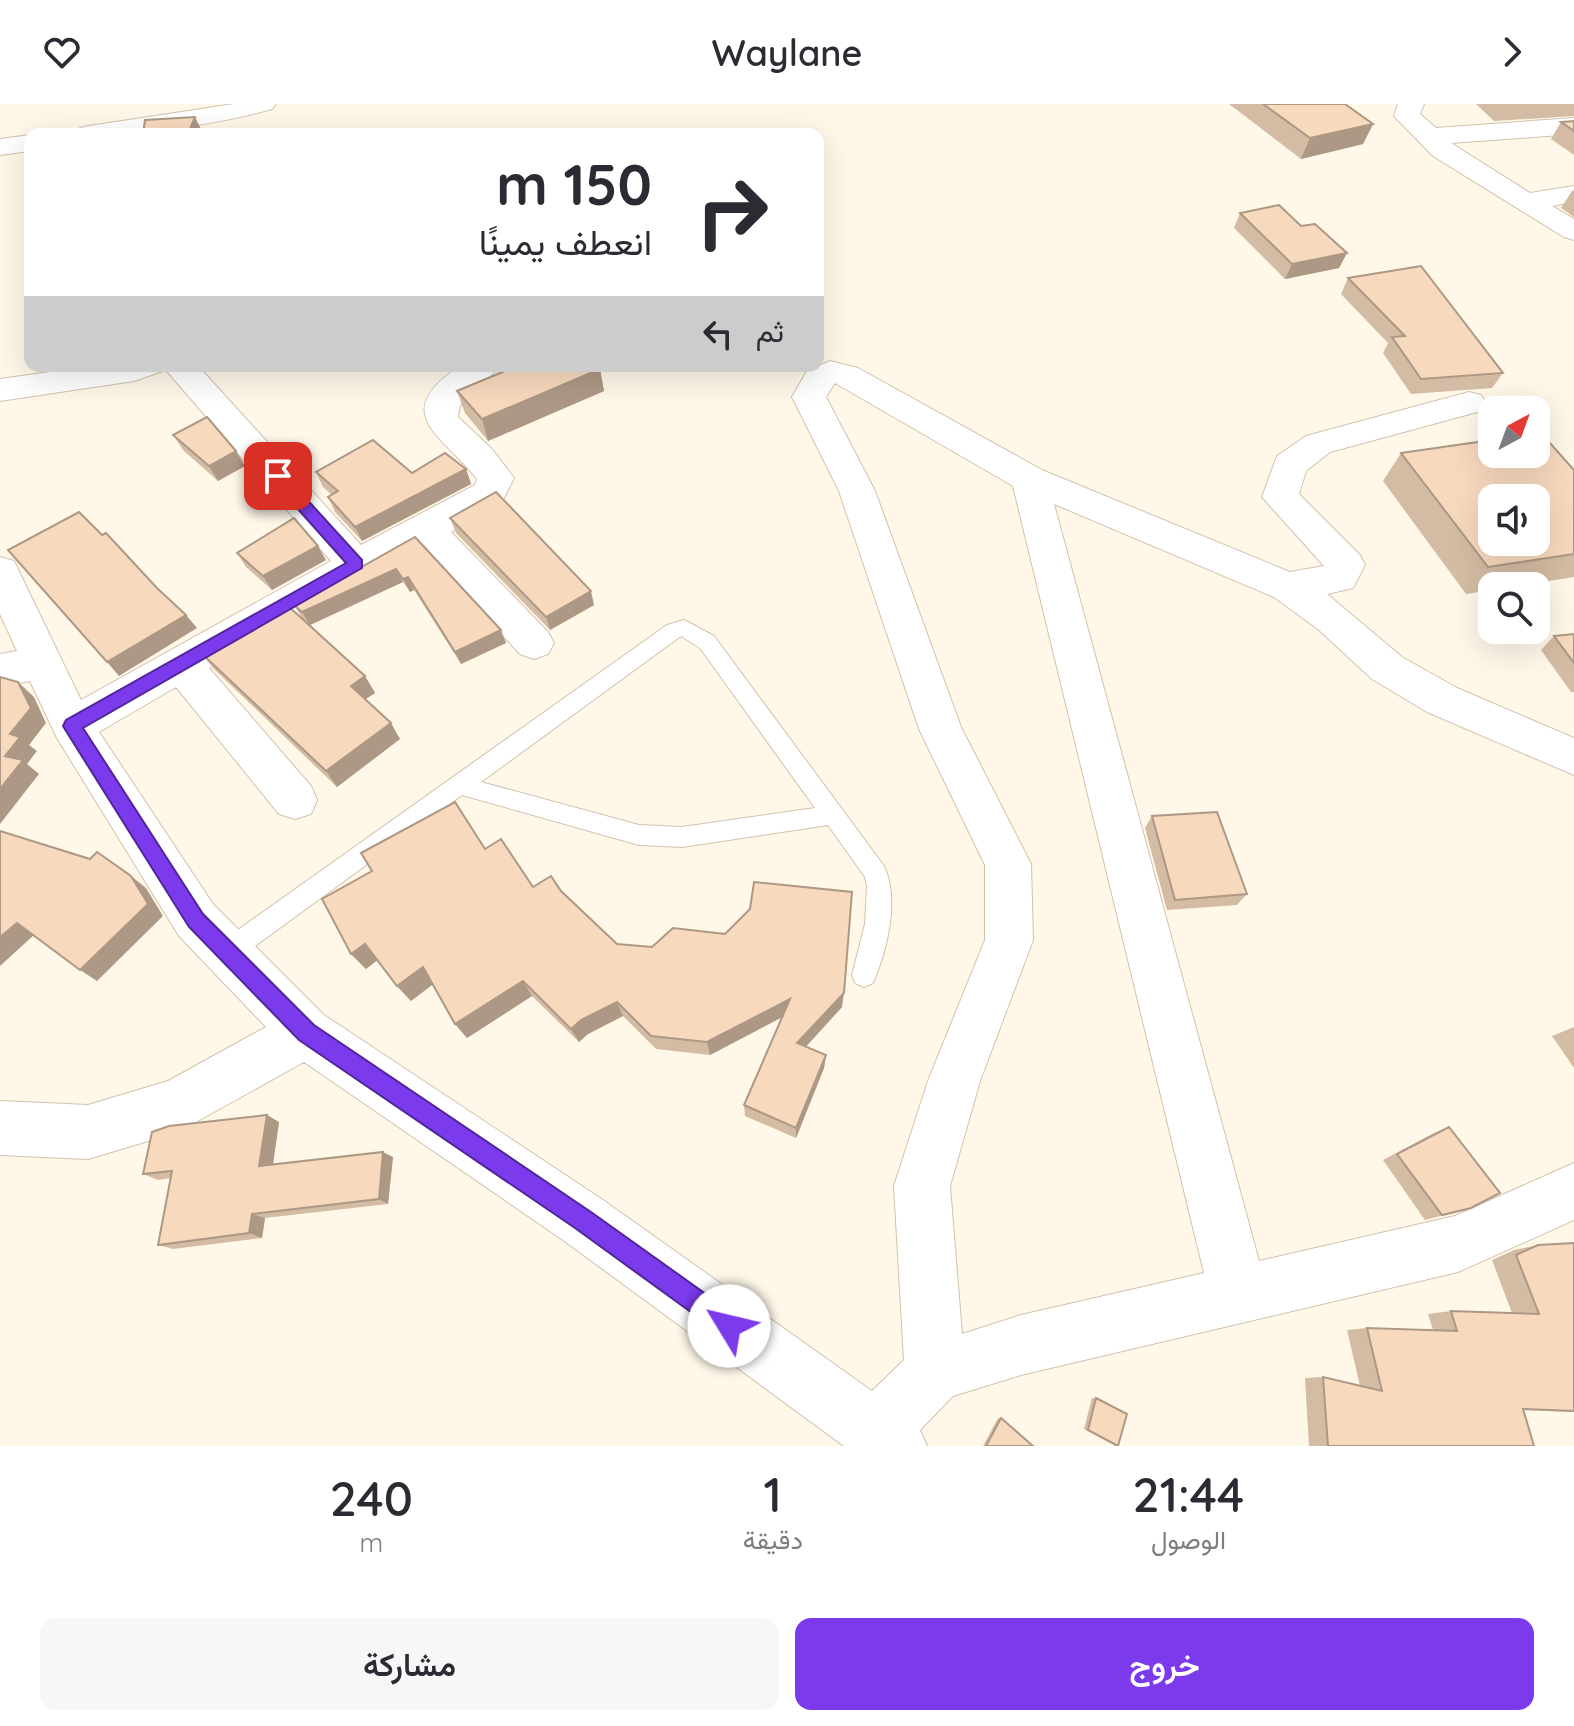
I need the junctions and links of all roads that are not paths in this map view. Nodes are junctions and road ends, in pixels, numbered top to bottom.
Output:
1 (263, 104) edge
2 (1411, 104) edge
3 (1529, 104) edge
4 (232, 123) edge
5 (1574, 126) edge
6 (167, 128) edge
7 (1428, 137) junction
8 (24, 144) edge
9 (0, 147) edge
10 (1574, 194) edge
11 (1525, 202) junction
12 (1574, 231) edge
13 (131, 372) edge
14 (185, 372) edge
15 (473, 372) edge
16 (0, 390) edge
17 (1469, 403) dead end
18 (1029, 479) junction
19 (426, 529) junction
20 (356, 564) junction
21 (0, 571) edge
22 (1288, 587) junction
23 (534, 643) dead end
24 (181, 664) junction
25 (21, 666) edge
26 (72, 726) junction
27 (1574, 757) edge
28 (459, 785) junction
29 (295, 800) dead end
30 (832, 815) junction
31 (227, 952) junction
32 (864, 975) dead end
33 (306, 1033) junction
34 (0, 1128) edge
35 (1574, 1191) edge
36 (1239, 1296) junction
37 (935, 1372) junction
38 (886, 1439) edge

1 - 4 street
2 - 7 street
3 - 5 street
4 - 6 street
5 - 7 street
7 - 11 street
8 - 9 street
10 - 11 street
11 - 12 street
13 - 16 street
14 - 20 street
15 - 19 street
17 - 22 street
18 - 22 street
18 - 36 street
18 - 37 street
19 - 20 street
19 - 23 street
20 - 24 street
21 - 25 street
22 - 27 street
24 - 26 street
24 - 29 street
25 - 26 street
26 - 31 street
28 - 30 lane
28 - 30 lane
28 - 31 lane
30 - 32 lane
31 - 33 street
33 - 34 street
33 - 38 street
35 - 36 street
36 - 37 street
37 - 38 street

